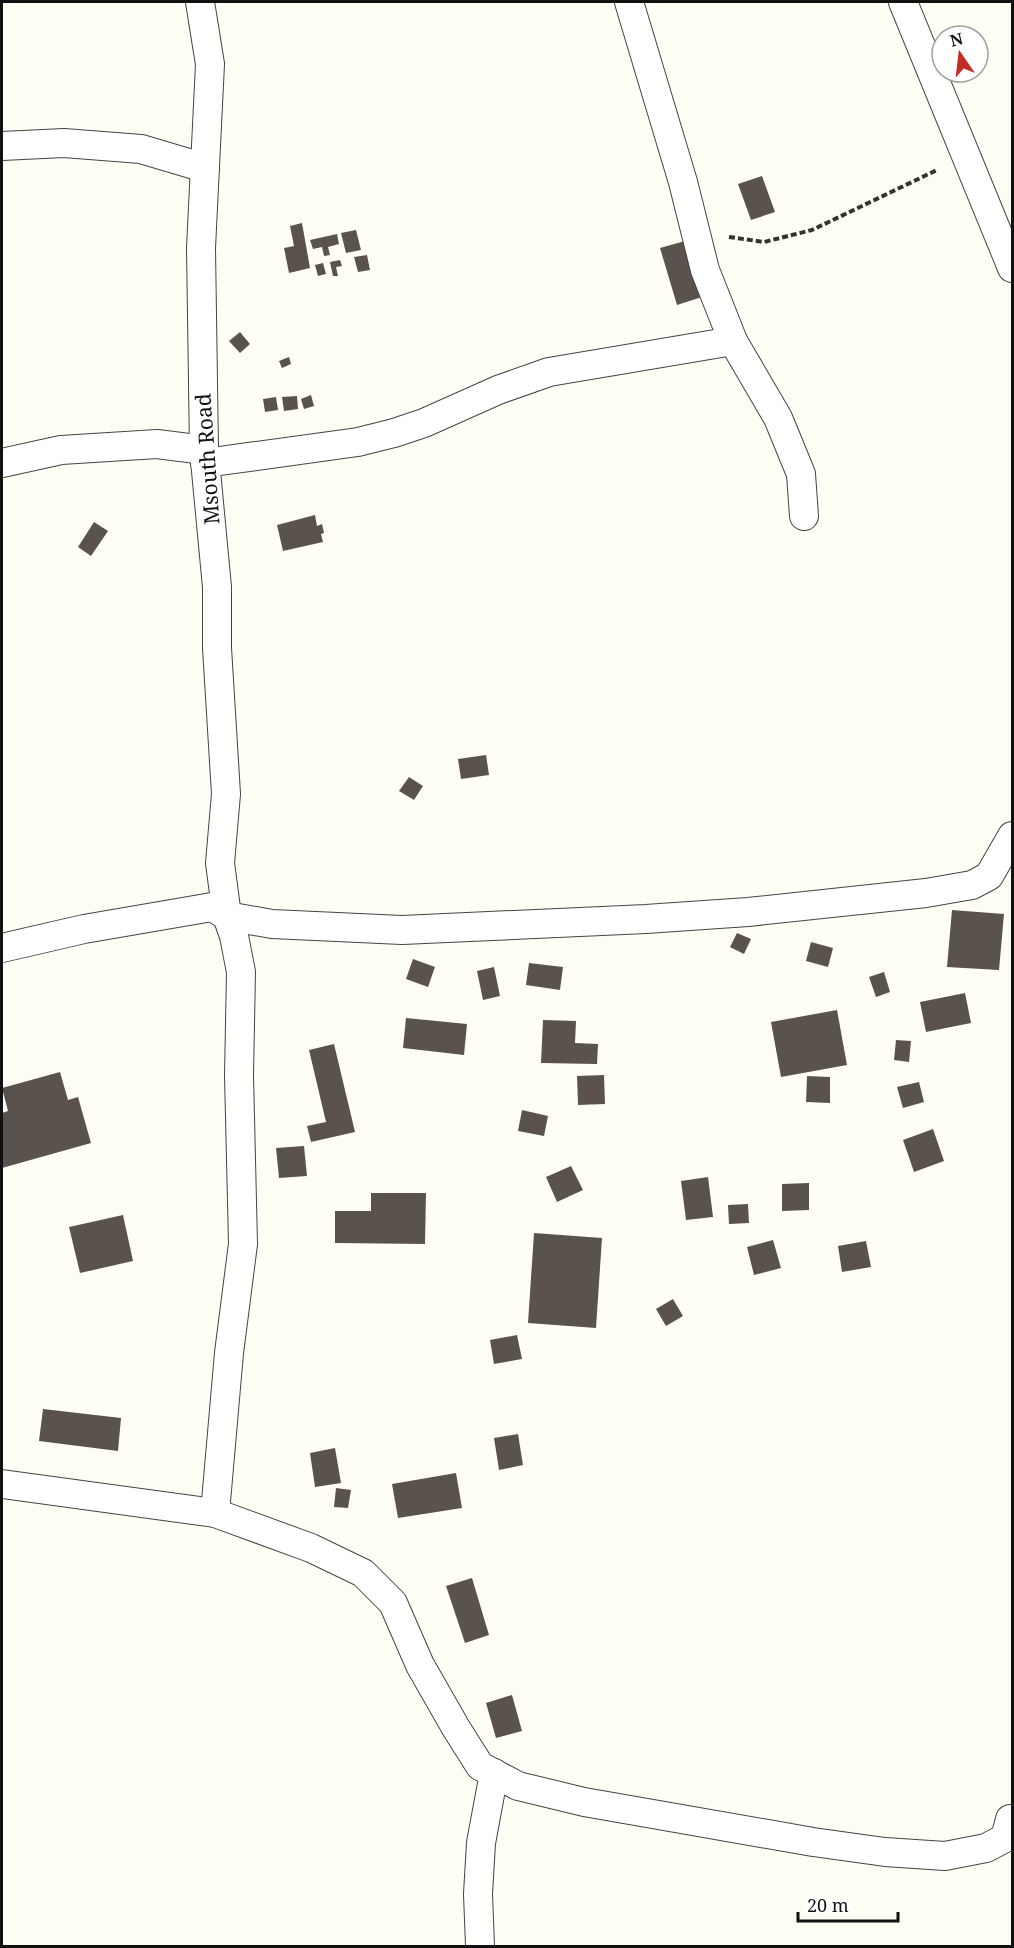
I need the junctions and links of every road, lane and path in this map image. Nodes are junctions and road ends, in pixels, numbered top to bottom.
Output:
1 (200, 2) edge
2 (629, 2) edge
3 (903, 2) edge
4 (2, 146) edge
5 (966, 156) junction
6 (205, 168) junction
7 (693, 230) junction
8 (1012, 268) edge
9 (733, 341) junction
10 (204, 457) junction
11 (2, 462) edge
12 (804, 516) dead end
13 (1012, 836) edge
14 (227, 916) junction
15 (2, 948) edge
16 (2, 1484) edge
17 (215, 1513) junction
18 (494, 1773) junction
19 (1010, 1819) dead end
20 (480, 1947) edge

1 - 6 street, Msouth Road
2 - 7 street
3 - 5 street
4 - 6 street
5 - 7 path
5 - 8 street
6 - 10 street, Msouth Road
7 - 9 street
9 - 10 street
9 - 12 street
10 - 11 street
10 - 14 street, Msouth Road
13 - 14 street
14 - 15 street
14 - 17 street, Msouth Road
16 - 17 street
17 - 18 street
18 - 19 street
18 - 20 street

